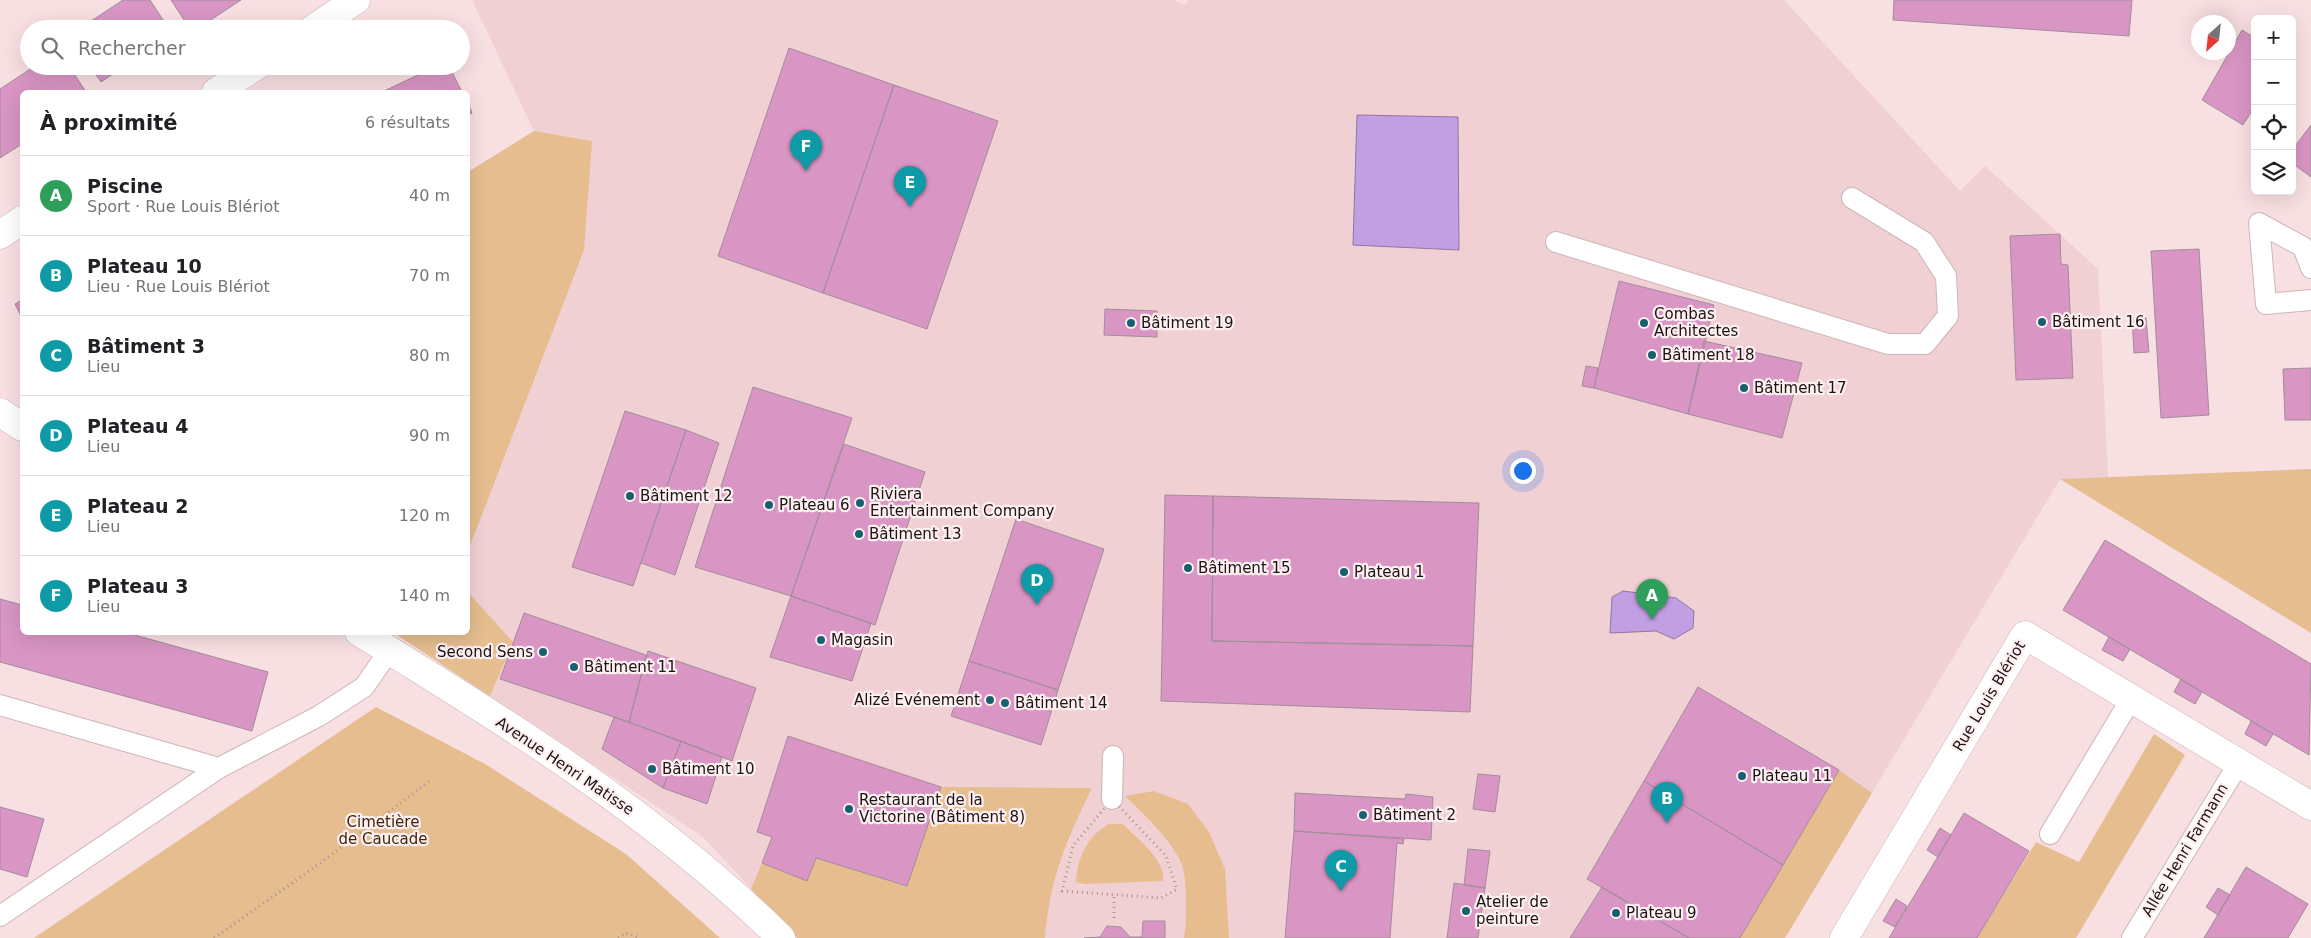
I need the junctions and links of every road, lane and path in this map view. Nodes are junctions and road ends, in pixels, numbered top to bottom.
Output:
1 (356, 0) edge
2 (326, 20) edge
3 (242, 75) edge
4 (219, 90) edge
5 (1852, 198) dead end
6 (20, 221) edge
7 (0, 235) edge
8 (1556, 242) dead end
9 (2311, 268) edge
10 (2311, 300) edge
11 (0, 412) edge
12 (20, 426) edge
13 (364, 635) edge
14 (389, 651) junction
15 (2131, 699) junction
16 (0, 704) edge
17 (1113, 756) dead end
18 (2239, 763) junction
19 (219, 768) junction
20 (431, 780) dead end
21 (1112, 799) junction
22 (2311, 806) edge
23 (2050, 834) dead end
24 (1114, 894) junction
25 (0, 916) edge
26 (1114, 918) dead end
27 (214, 938) edge
28 (618, 938) edge
29 (640, 938) edge
30 (781, 938) edge
31 (1844, 938) edge
32 (2132, 938) edge

1 - 2 street
3 - 4 street
5 - 8 lane
6 - 7 street
9 - 10 lane
11 - 12 street
13 - 14 street, Avenue Henri Matisse
14 - 19 lane
14 - 30 street, Avenue Henri Matisse
15 - 18 street, Rue Louis Blériot
15 - 23 lane
15 - 31 street, Rue Louis Blériot
16 - 19 lane
17 - 21 lane
18 - 22 street, Rue Louis Blériot
18 - 32 lane, Allée Henri Farmann
19 - 25 lane
20 - 27 path
21 - 24 path
21 - 24 path
24 - 26 path
28 - 29 path

